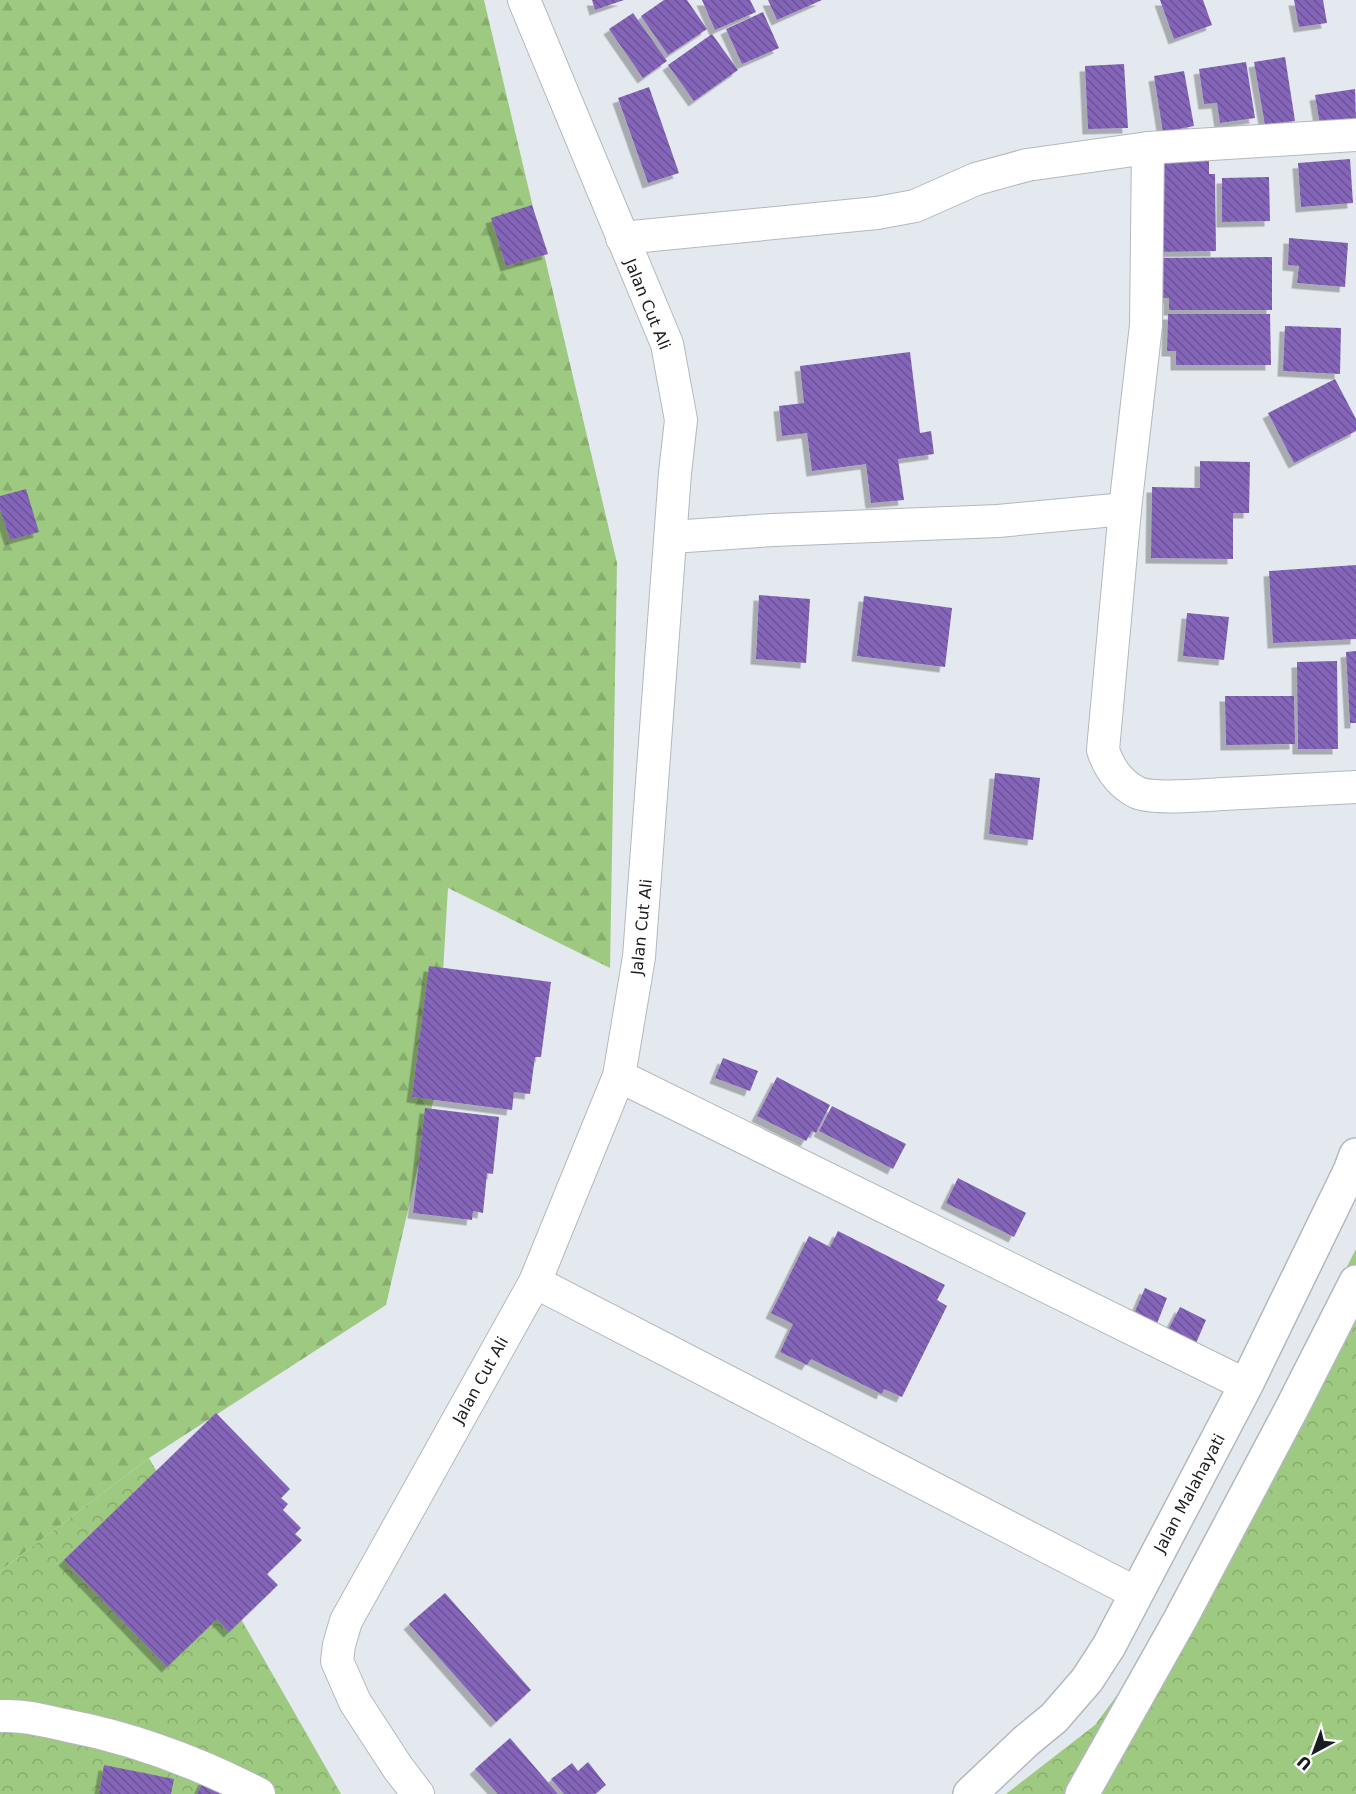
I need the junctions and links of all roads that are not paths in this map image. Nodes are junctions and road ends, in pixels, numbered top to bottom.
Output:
1 (524, 0) edge
2 (1356, 135) edge
3 (1148, 148) junction
4 (622, 238) junction
5 (1125, 509) junction
6 (672, 537) junction
7 (1356, 787) edge
8 (619, 1076) junction
9 (1356, 1155) edge
10 (535, 1282) junction
11 (1356, 1282) edge
12 (1246, 1385) junction
13 (1136, 1593) junction
14 (0, 1716) edge
15 (259, 1794) edge
16 (418, 1794) edge
17 (970, 1794) edge
18 (1082, 1794) edge

1 - 4 street, Jalan Cut Ali
2 - 3 street
3 - 4 street
3 - 5 street
4 - 6 street, Jalan Cut Ali
5 - 6 street
5 - 7 street
6 - 8 street, Jalan Cut Ali
8 - 10 street, Jalan Cut Ali
8 - 12 street
9 - 12 main road, Jalan Malahayati
10 - 13 street
10 - 16 street, Jalan Cut Ali
11 - 18 main road
12 - 13 main road, Jalan Malahayati
13 - 17 main road, Jalan Malahayati
14 - 15 street

